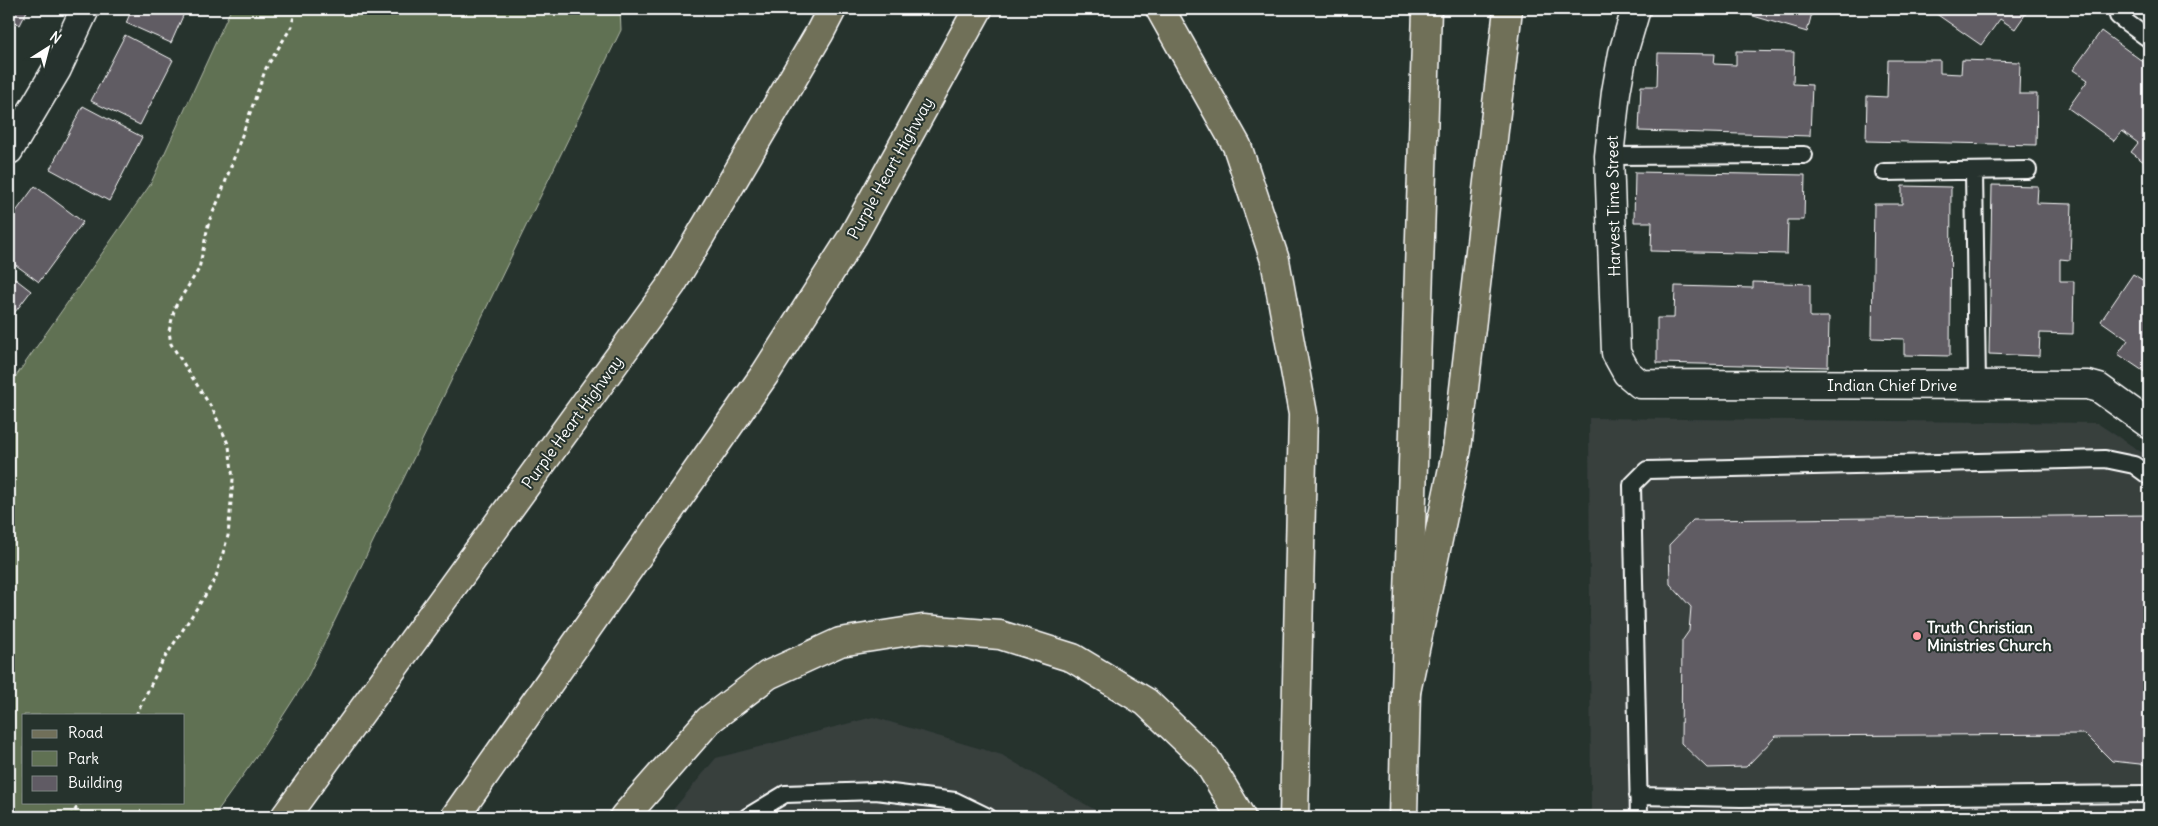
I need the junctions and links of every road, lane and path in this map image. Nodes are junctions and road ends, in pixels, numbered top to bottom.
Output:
1 (85, 9) edge
2 (295, 9) edge
3 (832, 9) edge
4 (978, 9) edge
5 (1160, 9) edge
6 (1427, 9) edge
7 (1508, 9) edge
8 (1636, 9) edge
9 (2118, 16) dead end
10 (2149, 39) edge
11 (9, 150) edge
12 (1804, 155) dead end
13 (1609, 156) junction
14 (2028, 170) dead end
15 (1974, 171) junction
16 (1884, 172) dead end
17 (1627, 373) joint
18 (1977, 385) junction
19 (2149, 424) edge
20 (2149, 476) edge
21 (1406, 692) junction
22 (136, 714) edge
23 (2149, 794) edge
24 (1638, 796) junction
25 (80, 804) edge
26 (70, 817) edge
27 (285, 817) edge
28 (455, 817) edge
29 (624, 817) edge
30 (747, 817) edge
31 (988, 817) edge
32 (1241, 817) edge
33 (1294, 817) edge
34 (1403, 817) edge
35 (1638, 817) edge

1 - 11 street
2 - 22 path
3 - 27 main road, Purple Heart Highway
4 - 28 main road, Purple Heart Highway
5 - 33 main road
6 - 21 main road
7 - 21 main road
8 - 13 street, Harvest Time Street
9 - 10 lane
12 - 13 lane
13 - 17 street, Harvest Time Street
14 - 15 lane
15 - 16 lane
15 - 18 lane
17 - 18 street, Indian Chief Drive
18 - 19 street, Indian Chief Drive
20 - 24 lane
21 - 34 main road
23 - 24 lane
24 - 35 lane
25 - 26 path
29 - 32 main road
30 - 31 lane

